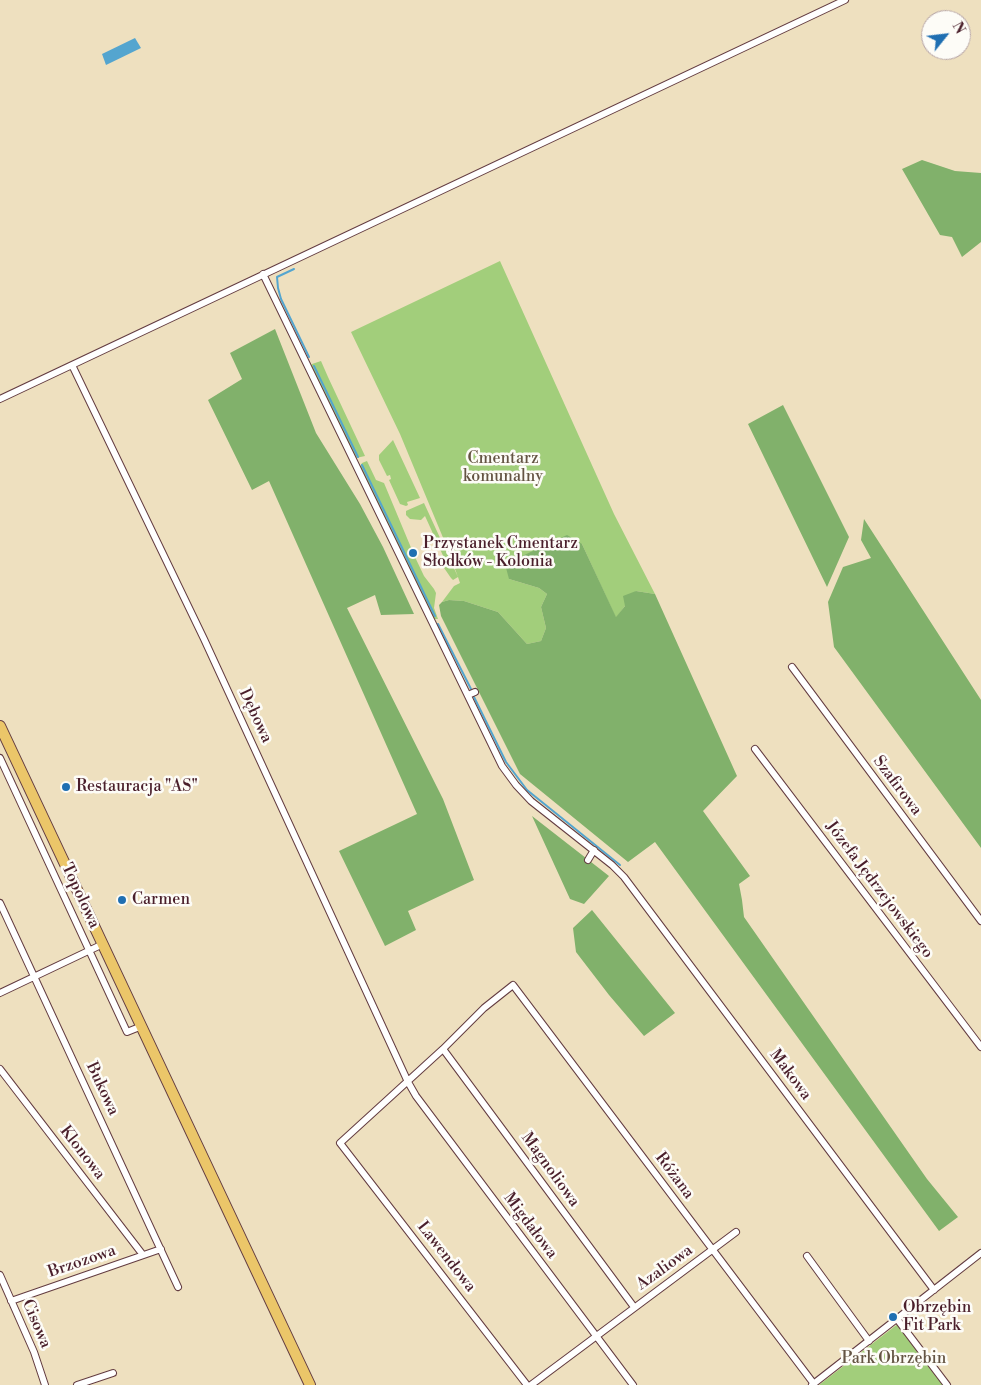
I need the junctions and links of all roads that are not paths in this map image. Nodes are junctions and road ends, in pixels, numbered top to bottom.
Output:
1 (845, 0) edge
2 (263, 274) junction
3 (72, 365) junction
4 (0, 399) edge
5 (792, 668) dead end
6 (475, 692) dead end
7 (468, 695) junction
8 (0, 726) edge
9 (755, 749) dead end
10 (0, 758) edge
11 (594, 850) junction
12 (588, 860) dead end
13 (0, 902) edge
14 (981, 921) edge
15 (103, 944) junction
16 (90, 950) junction
17 (35, 976) junction
18 (0, 993) edge
19 (142, 1026) junction
20 (981, 1047) edge
21 (443, 1049) junction
22 (0, 1069) edge
23 (408, 1082) junction
24 (736, 1232) dead end
25 (161, 1249) junction
26 (712, 1251) junction
27 (981, 1253) edge
28 (143, 1255) junction
29 (807, 1256) dead end
30 (0, 1275) edge
31 (178, 1287) dead end
32 (934, 1290) junction
33 (11, 1301) junction
34 (634, 1307) junction
35 (897, 1319) junction
36 (596, 1337) junction
37 (869, 1341) junction
38 (113, 1373) dead end
39 (813, 1384) edge
40 (45, 1385) edge
41 (77, 1385) edge
42 (310, 1385) edge
43 (529, 1385) edge
44 (633, 1385) edge
45 (947, 1385) edge

1 - 2 street
2 - 3 street
2 - 7 street, Makowa
3 - 4 street
3 - 23 street, Dębowa
5 - 14 street, Szafirowa
6 - 7 street
7 - 11 street, Makowa
8 - 15 main road
9 - 20 street, Józefa Jędrzejowskiego
10 - 16 street, Topolowa
11 - 12 street
11 - 32 street, Makowa
13 - 17 street, Bukowa
15 - 16 street
15 - 19 main road
16 - 17 street
16 - 19 street, Topolowa
17 - 18 street
17 - 25 street, Bukowa
19 - 42 main road
21 - 23 street
21 - 26 street, Różana
21 - 34 street, Magnoliowa
22 - 28 street, Klonowa
23 - 36 street, Migdałowa
23 - 43 street, Lawendowa
24 - 26 street, Azaliowa
25 - 28 street, Brzozowa
25 - 31 street, Bukowa
26 - 34 street, Azaliowa
26 - 39 street, Różana
27 - 32 street
28 - 33 street, Brzozowa
29 - 37 street
30 - 33 street, Cisowa
32 - 35 street
33 - 40 street, Cisowa
34 - 36 street, Azaliowa
35 - 37 street
35 - 45 street
36 - 43 street, Lawendowa
36 - 44 street, Migdałowa
37 - 39 street
38 - 41 street

